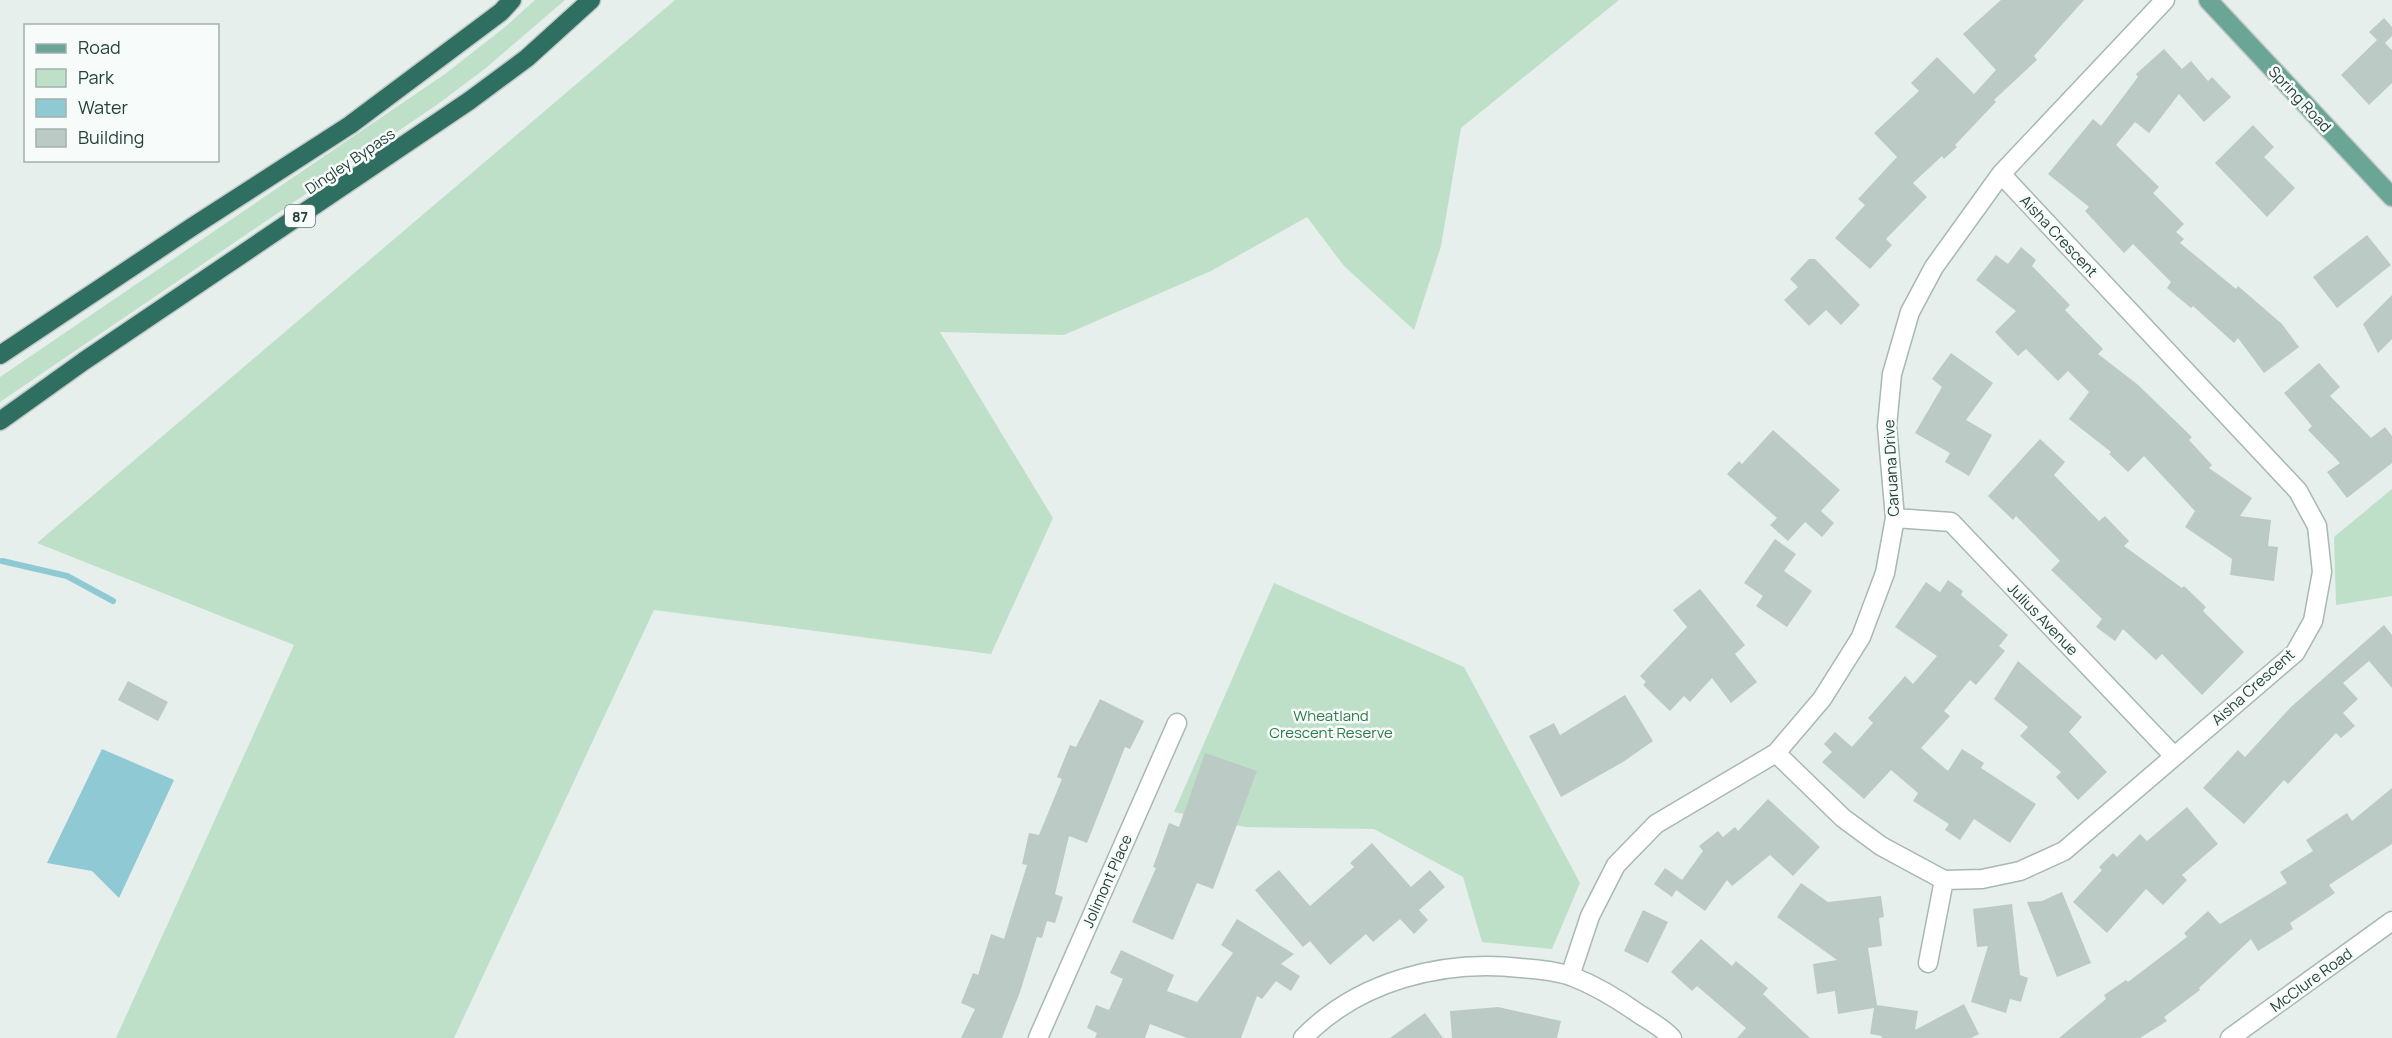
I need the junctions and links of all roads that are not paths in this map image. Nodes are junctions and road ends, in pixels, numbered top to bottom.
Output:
1 (512, 0) edge
2 (591, 0) edge
3 (2165, 0) edge
4 (2208, 0) edge
5 (2001, 174) junction
6 (2392, 197) edge
7 (0, 356) edge
8 (0, 421) edge
9 (1895, 518) junction
10 (1177, 723) dead end
11 (1776, 753) junction
12 (2174, 756) junction
13 (1944, 880) junction
14 (2392, 921) edge
15 (1928, 963) dead end
16 (1570, 976) junction
17 (1038, 1038) edge
18 (1303, 1038) edge
19 (1672, 1038) edge
20 (2230, 1038) edge

1 - 7 highway, Dingley Bypass
2 - 8 highway, Dingley Bypass / 87
3 - 5 street, Caruana Drive
4 - 6 main road, Spring Road
5 - 9 street, Caruana Drive
5 - 12 street, Aisha Crescent
9 - 11 street, Caruana Drive
9 - 12 street, Julius Avenue
10 - 17 street, Jolimont Place
11 - 13 street, Aisha Crescent
11 - 16 street, Caruana Drive
12 - 13 street, Aisha Crescent
13 - 15 street
14 - 20 street, McClure Road
16 - 18 street
16 - 19 street

